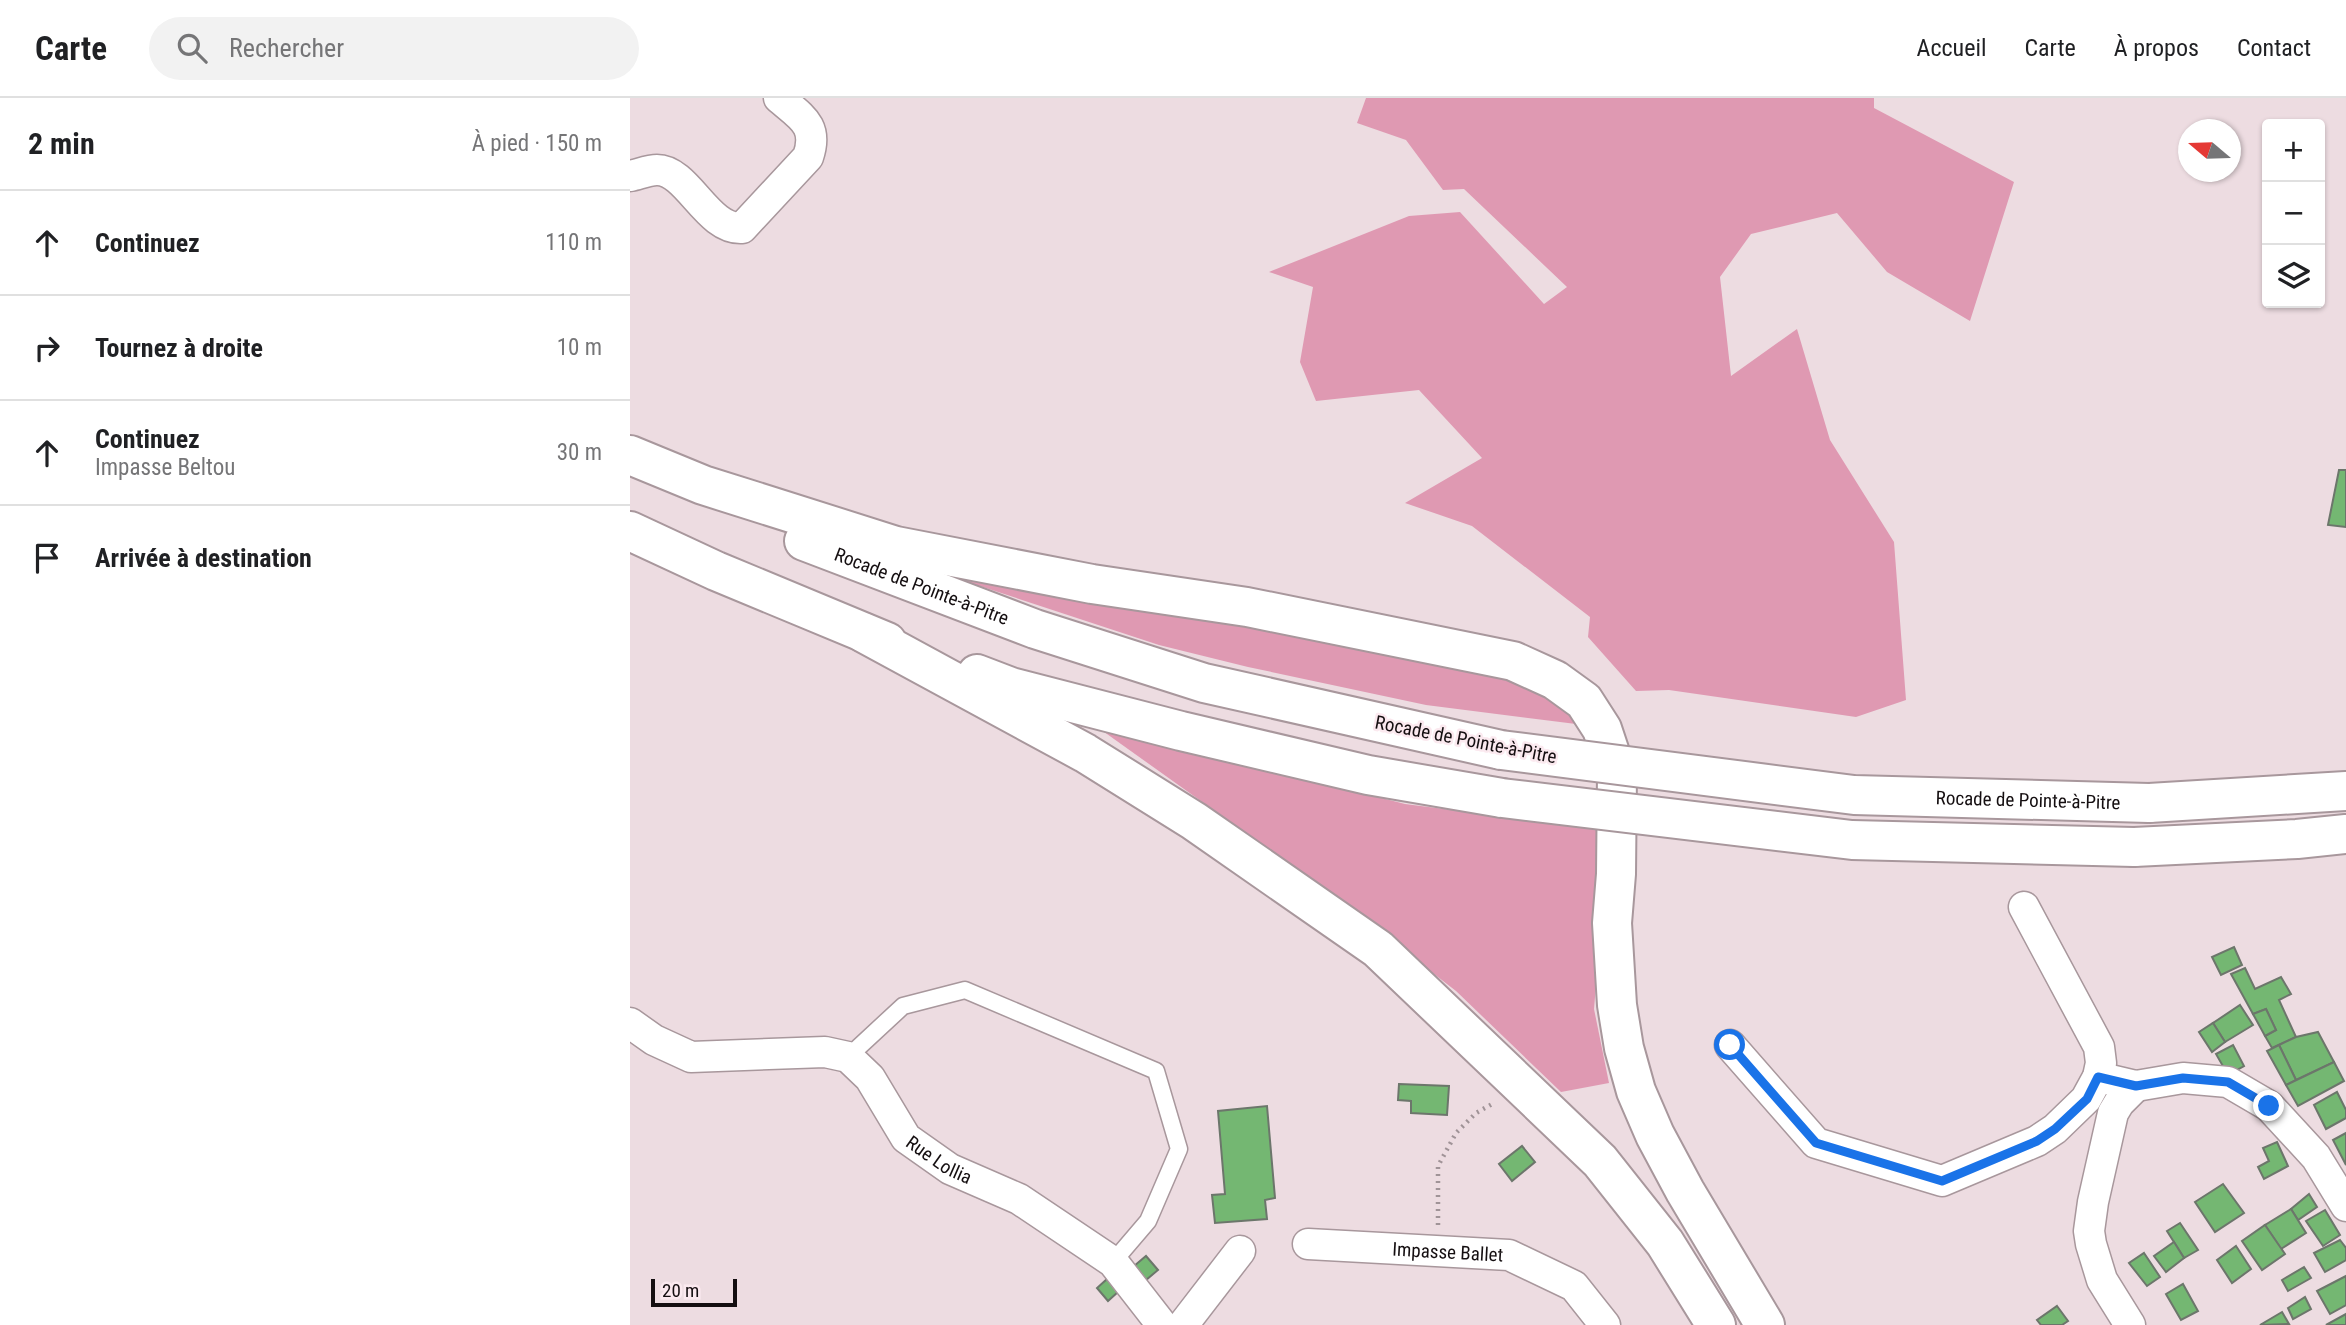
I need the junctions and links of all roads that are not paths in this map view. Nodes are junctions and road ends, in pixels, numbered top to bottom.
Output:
1 (779, 98) edge
2 (630, 176) edge
3 (630, 455) edge
4 (630, 461) edge
5 (630, 531) edge
6 (864, 633) junction
7 (2346, 791) edge
8 (2346, 834) edge
9 (2024, 907) dead end
10 (630, 1023) edge
11 (1730, 1045) dead end
12 (848, 1057) junction
13 (2098, 1077) junction
14 (2136, 1086) junction
15 (2346, 1206) edge
16 (1308, 1244) dead end
17 (1240, 1251) dead end
18 (1113, 1262) junction
19 (1162, 1325) edge
20 (1182, 1325) edge
21 (1605, 1325) edge
22 (1716, 1325) edge
23 (1765, 1325) edge
24 (2130, 1325) edge

1 - 2 street
3 - 23 highway
4 - 7 highway, Rocade de Pointe-à-Pitre, bridge
5 - 6 highway
6 - 8 highway, bridge
6 - 22 highway
9 - 13 street
10 - 12 street
11 - 13 street
12 - 18 street, Rue Lollia
12 - 18 lane
13 - 14 street
14 - 15 street
14 - 24 street
16 - 21 street, Impasse Ballet
17 - 20 street
18 - 19 street, Rue Lollia

